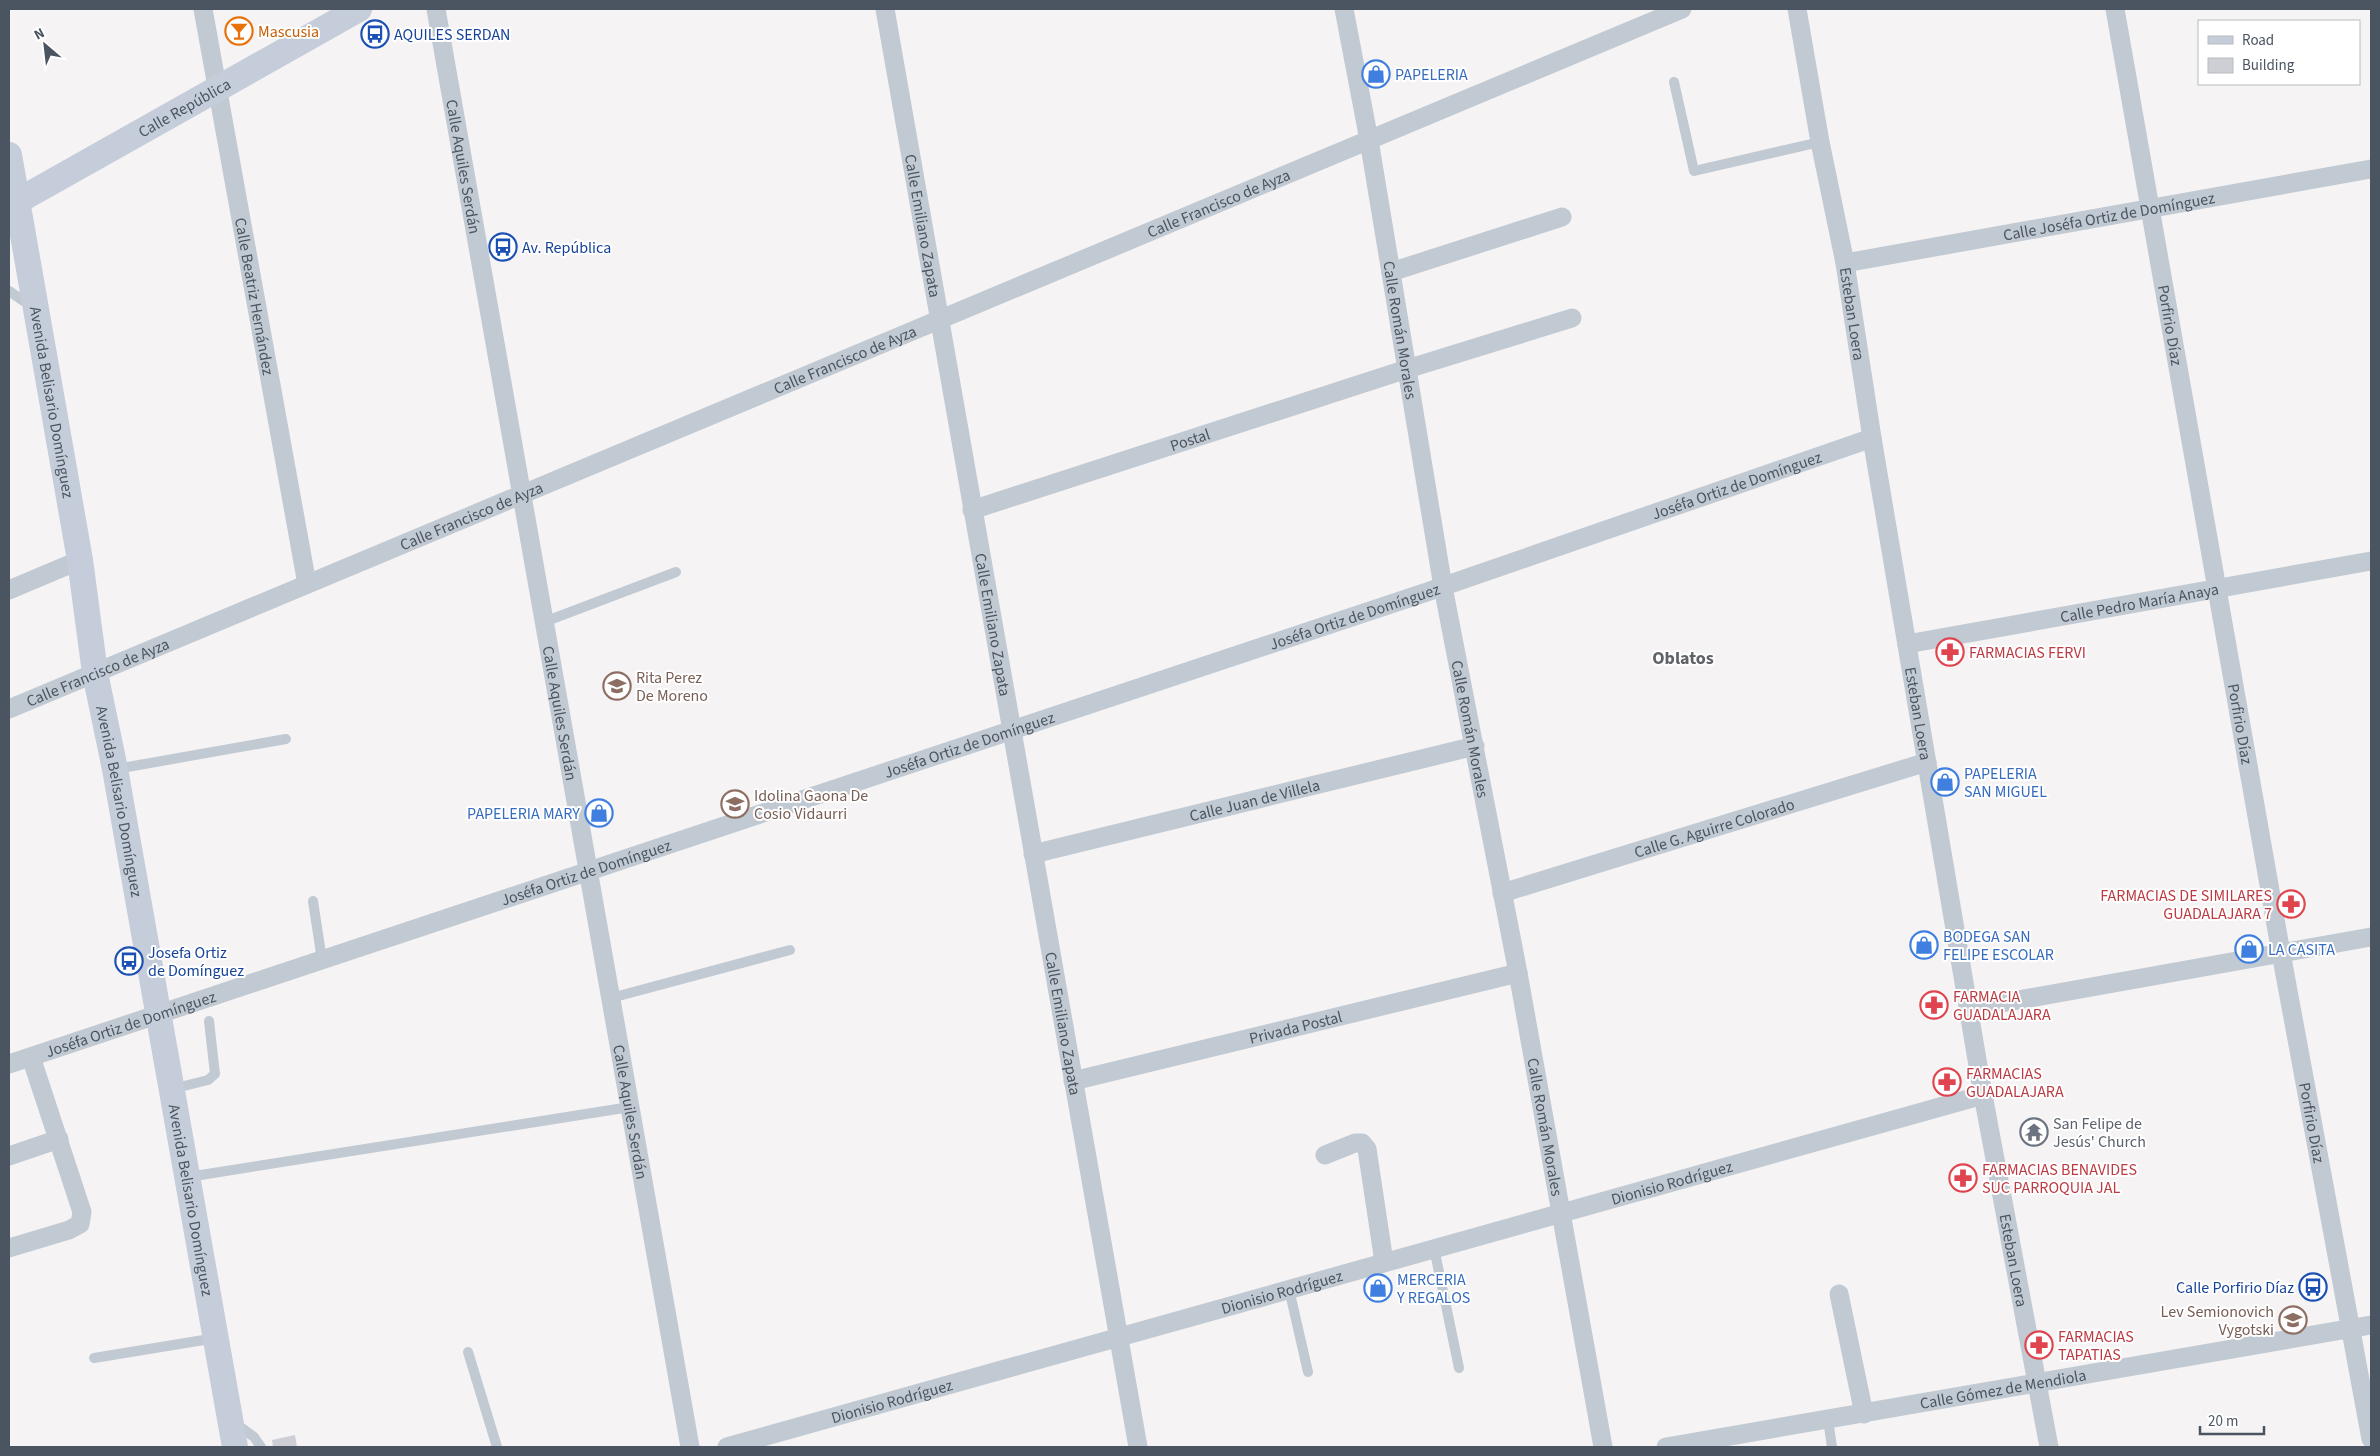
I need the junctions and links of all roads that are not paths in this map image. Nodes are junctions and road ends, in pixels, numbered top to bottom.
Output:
1 (203, 9) edge
2 (359, 9) edge
3 (436, 9) edge
4 (885, 9) edge
5 (1344, 9) edge
6 (1682, 9) edge
7 (1796, 9) edge
8 (2115, 9) edge
9 (1674, 82) dead end
10 (217, 89) junction
11 (1369, 140) junction
12 (1820, 142) junction
13 (9, 155) edge
14 (2371, 170) edge
15 (13, 203) edge
16 (2150, 209) junction
17 (1562, 217) dead end
18 (1845, 264) junction
19 (1391, 272) junction
20 (9, 291) edge
21 (36, 309) junction
22 (1572, 318) dead end
23 (939, 320) junction
24 (1407, 369) junction
25 (1872, 438) junction
26 (521, 494) junction
27 (972, 510) junction
28 (80, 560) junction
29 (2371, 561) edge
30 (676, 572) dead end
31 (307, 584) junction
32 (1443, 587) junction
33 (2218, 588) junction
34 (9, 590) edge
35 (544, 622) junction
36 (1907, 644) junction
37 (96, 673) junction
38 (9, 709) edge
39 (1011, 729) junction
40 (286, 739) dead end
41 (1475, 746) junction
42 (1927, 762) junction
43 (115, 769) junction
44 (1033, 854) junction
45 (588, 871) junction
46 (1502, 893) junction
47 (313, 901) dead end
48 (2371, 938) edge
49 (790, 950) dead end
50 (2281, 954) junction
51 (322, 960) junction
52 (1518, 972) junction
53 (611, 998) junction
54 (1968, 1009) junction
55 (158, 1014) junction
56 (210, 1021) dead end
57 (30, 1057) junction
58 (9, 1064) edge
59 (1073, 1081) junction
60 (172, 1089) junction
61 (1983, 1095) junction
62 (630, 1107) junction
63 (59, 1139) junction
64 (1325, 1155) dead end
65 (9, 1156) edge
66 (187, 1177) junction
67 (1561, 1213) junction
68 (9, 1248) edge
69 (1434, 1248) junction
70 (1384, 1262) junction
71 (1289, 1289) junction
72 (1839, 1294) dead end
73 (2371, 1325) edge
74 (2351, 1329) junction
75 (1118, 1336) junction
76 (216, 1338) junction
77 (468, 1352) dead end
78 (94, 1358) dead end
79 (1459, 1368) dead end
80 (1308, 1372) dead end
81 (2038, 1384) junction
82 (1864, 1414) junction
83 (230, 1420) junction
84 (1828, 1420) junction
85 (2371, 1439) edge
86 (235, 1447) edge
87 (261, 1447) edge
88 (497, 1447) edge
89 (690, 1447) edge
90 (726, 1447) edge
91 (1138, 1447) edge
92 (1604, 1447) edge
93 (1666, 1447) edge
94 (1832, 1447) edge
95 (2049, 1447) edge

1 - 10 street, Calle Beatriz Hernández
2 - 10 main road, Calle República
3 - 26 street, Calle Aquiles Serdán
4 - 23 street, Calle Emiliano Zapata
5 - 11 street, Calle Román Morales
6 - 11 street, Calle Francisco de Ayza
7 - 12 street, Esteban Loera
8 - 16 street, Porfirio Díaz
9 - 12 lane
10 - 15 main road, Calle República
10 - 31 street, Calle Beatriz Hernández
11 - 19 street, Calle Román Morales
11 - 23 street, Calle Francisco de Ayza
12 - 18 street, Esteban Loera
13 - 15 main road, Avenida Belisario Domínguez
14 - 16 street, Calle Joséfa Ortiz de Domínguez
15 - 21 main road, Avenida Belisario Domínguez
16 - 18 street, Calle Joséfa Ortiz de Domínguez
16 - 33 street, Porfirio Díaz
17 - 19 street
18 - 25 street, Esteban Loera
19 - 24 street, Calle Román Morales
20 - 21 lane
21 - 28 main road, Avenida Belisario Domínguez
22 - 24 street, Postal
23 - 26 street, Calle Francisco de Ayza
23 - 27 street, Calle Emiliano Zapata
24 - 27 street, Postal
24 - 32 street, Calle Román Morales
25 - 32 street, Joséfa Ortiz de Domínguez
25 - 36 street, Esteban Loera
26 - 31 street, Calle Francisco de Ayza
26 - 35 street, Calle Aquiles Serdán
27 - 39 street, Calle Emiliano Zapata
28 - 34 street
28 - 37 main road, Avenida Belisario Domínguez
29 - 33 street, Calle Pedro María Anaya
30 - 35 lane
31 - 37 street, Calle Francisco de Ayza
32 - 39 street, Joséfa Ortiz de Domínguez
32 - 41 street, Calle Román Morales
33 - 36 street, Calle Pedro María Anaya
33 - 50 street, Porfirio Díaz
35 - 45 street, Calle Aquiles Serdán
36 - 42 street, Esteban Loera
37 - 38 street, Calle Francisco de Ayza
37 - 43 main road, Avenida Belisario Domínguez
39 - 44 street, Calle Emiliano Zapata
39 - 45 street, Joséfa Ortiz de Domínguez
40 - 43 lane
41 - 44 street, Calle Juan de Villela
41 - 46 street, Calle Román Morales
42 - 46 street, Calle G. Aguirre Colorado
42 - 54 street, Esteban Loera
43 - 55 main road, Avenida Belisario Domínguez
44 - 59 street, Calle Emiliano Zapata
45 - 51 street, Joséfa Ortiz de Domínguez
45 - 53 street, Calle Aquiles Serdán
46 - 52 street, Calle Román Morales
47 - 51 lane
48 - 50 street
49 - 53 lane
50 - 54 street
50 - 74 street, Porfirio Díaz
51 - 55 street, Joséfa Ortiz de Domínguez
52 - 59 street, Privada Postal
52 - 67 street, Calle Román Morales
53 - 62 street, Calle Aquiles Serdán
54 - 61 street, Esteban Loera
55 - 57 street, Joséfa Ortiz de Domínguez
55 - 60 main road, Avenida Belisario Domínguez
56 - 60 lane
57 - 58 street, Joséfa Ortiz de Domínguez
57 - 63 street
59 - 75 street, Calle Emiliano Zapata
60 - 66 main road, Avenida Belisario Domínguez
61 - 67 street, Dionisio Rodríguez
61 - 81 street, Esteban Loera
62 - 66 lane
62 - 89 street, Calle Aquiles Serdán
63 - 65 street
63 - 68 street
64 - 70 street
66 - 76 main road, Avenida Belisario Domínguez
67 - 69 street, Dionisio Rodríguez
67 - 92 street, Calle Román Morales
69 - 70 street, Dionisio Rodríguez
69 - 79 lane
70 - 71 street, Dionisio Rodríguez
71 - 75 street, Dionisio Rodríguez
71 - 80 lane
72 - 82 street
73 - 74 street, Calle Gómez de Mendiola
74 - 81 street, Calle Gómez de Mendiola
74 - 85 street, Porfirio Díaz
75 - 90 street, Dionisio Rodríguez
75 - 91 street, Calle Emiliano Zapata
76 - 78 lane
76 - 83 main road, Avenida Belisario Domínguez
77 - 88 lane
81 - 82 street, Calle Gómez de Mendiola
81 - 95 street, Esteban Loera
82 - 84 street, Calle Gómez de Mendiola
83 - 86 main road, Avenida Belisario Domínguez
83 - 87 lane
84 - 93 street, Calle Gómez de Mendiola
84 - 94 lane

